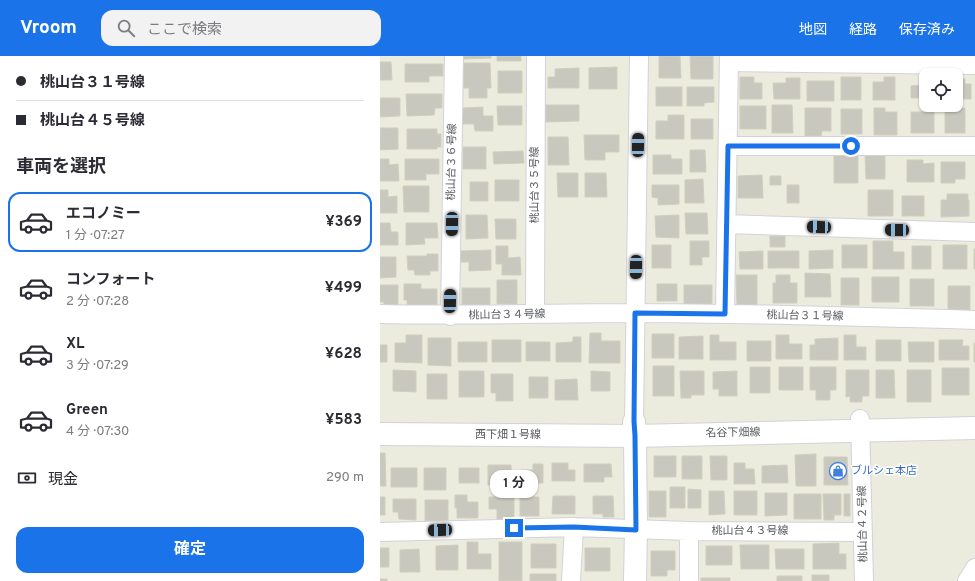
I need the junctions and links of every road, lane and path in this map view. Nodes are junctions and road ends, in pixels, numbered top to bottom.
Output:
1 (454, 56) edge
2 (536, 56) edge
3 (639, 56) edge
4 (729, 59) edge
5 (975, 65) edge
6 (728, 146) junction
7 (975, 146) edge
8 (726, 224) junction
9 (975, 232) edge
10 (635, 313) junction
11 (380, 314) edge
12 (534, 314) junction
13 (725, 314) junction
14 (450, 316) junction
15 (975, 320) edge
16 (975, 417) edge
17 (380, 420) edge
18 (861, 424) junction
19 (635, 428) junction
20 (975, 428) edge
21 (380, 434) edge
22 (574, 527) junction
23 (636, 530) junction
24 (689, 531) junction
25 (380, 532) edge
26 (863, 532) junction
27 (975, 568) edge
28 (571, 581) edge
29 (635, 581) edge
30 (689, 581) edge
31 (864, 581) edge
32 (967, 581) edge

1 - 14 street, 桃山台３６号線
2 - 12 street, 桃山台３５号線
3 - 10 street
4 - 5 street
4 - 6 street
6 - 7 street
6 - 8 street
8 - 9 street
8 - 13 street
10 - 12 street, 桃山台３４号線
10 - 13 street, 桃山台３１号線
10 - 19 street
11 - 14 street, 桃山台３４号線
12 - 14 street, 桃山台３４号線
13 - 15 street, 桃山台３１号線
16 - 18 street, 名谷下畑線
17 - 19 street, 西下畑１号線
18 - 19 street, 名谷下畑線
18 - 20 street, 名谷下畑線
18 - 26 street, 桃山台４２号線
19 - 21 street, 西下畑１号線
19 - 23 street
22 - 23 street, 桃山台４３号線
22 - 25 street, 桃山台４３号線
22 - 28 street
23 - 24 street, 桃山台４３号線
23 - 29 street
24 - 26 street, 桃山台４３号線
24 - 30 street
26 - 31 street, 桃山台４２号線
27 - 32 street

